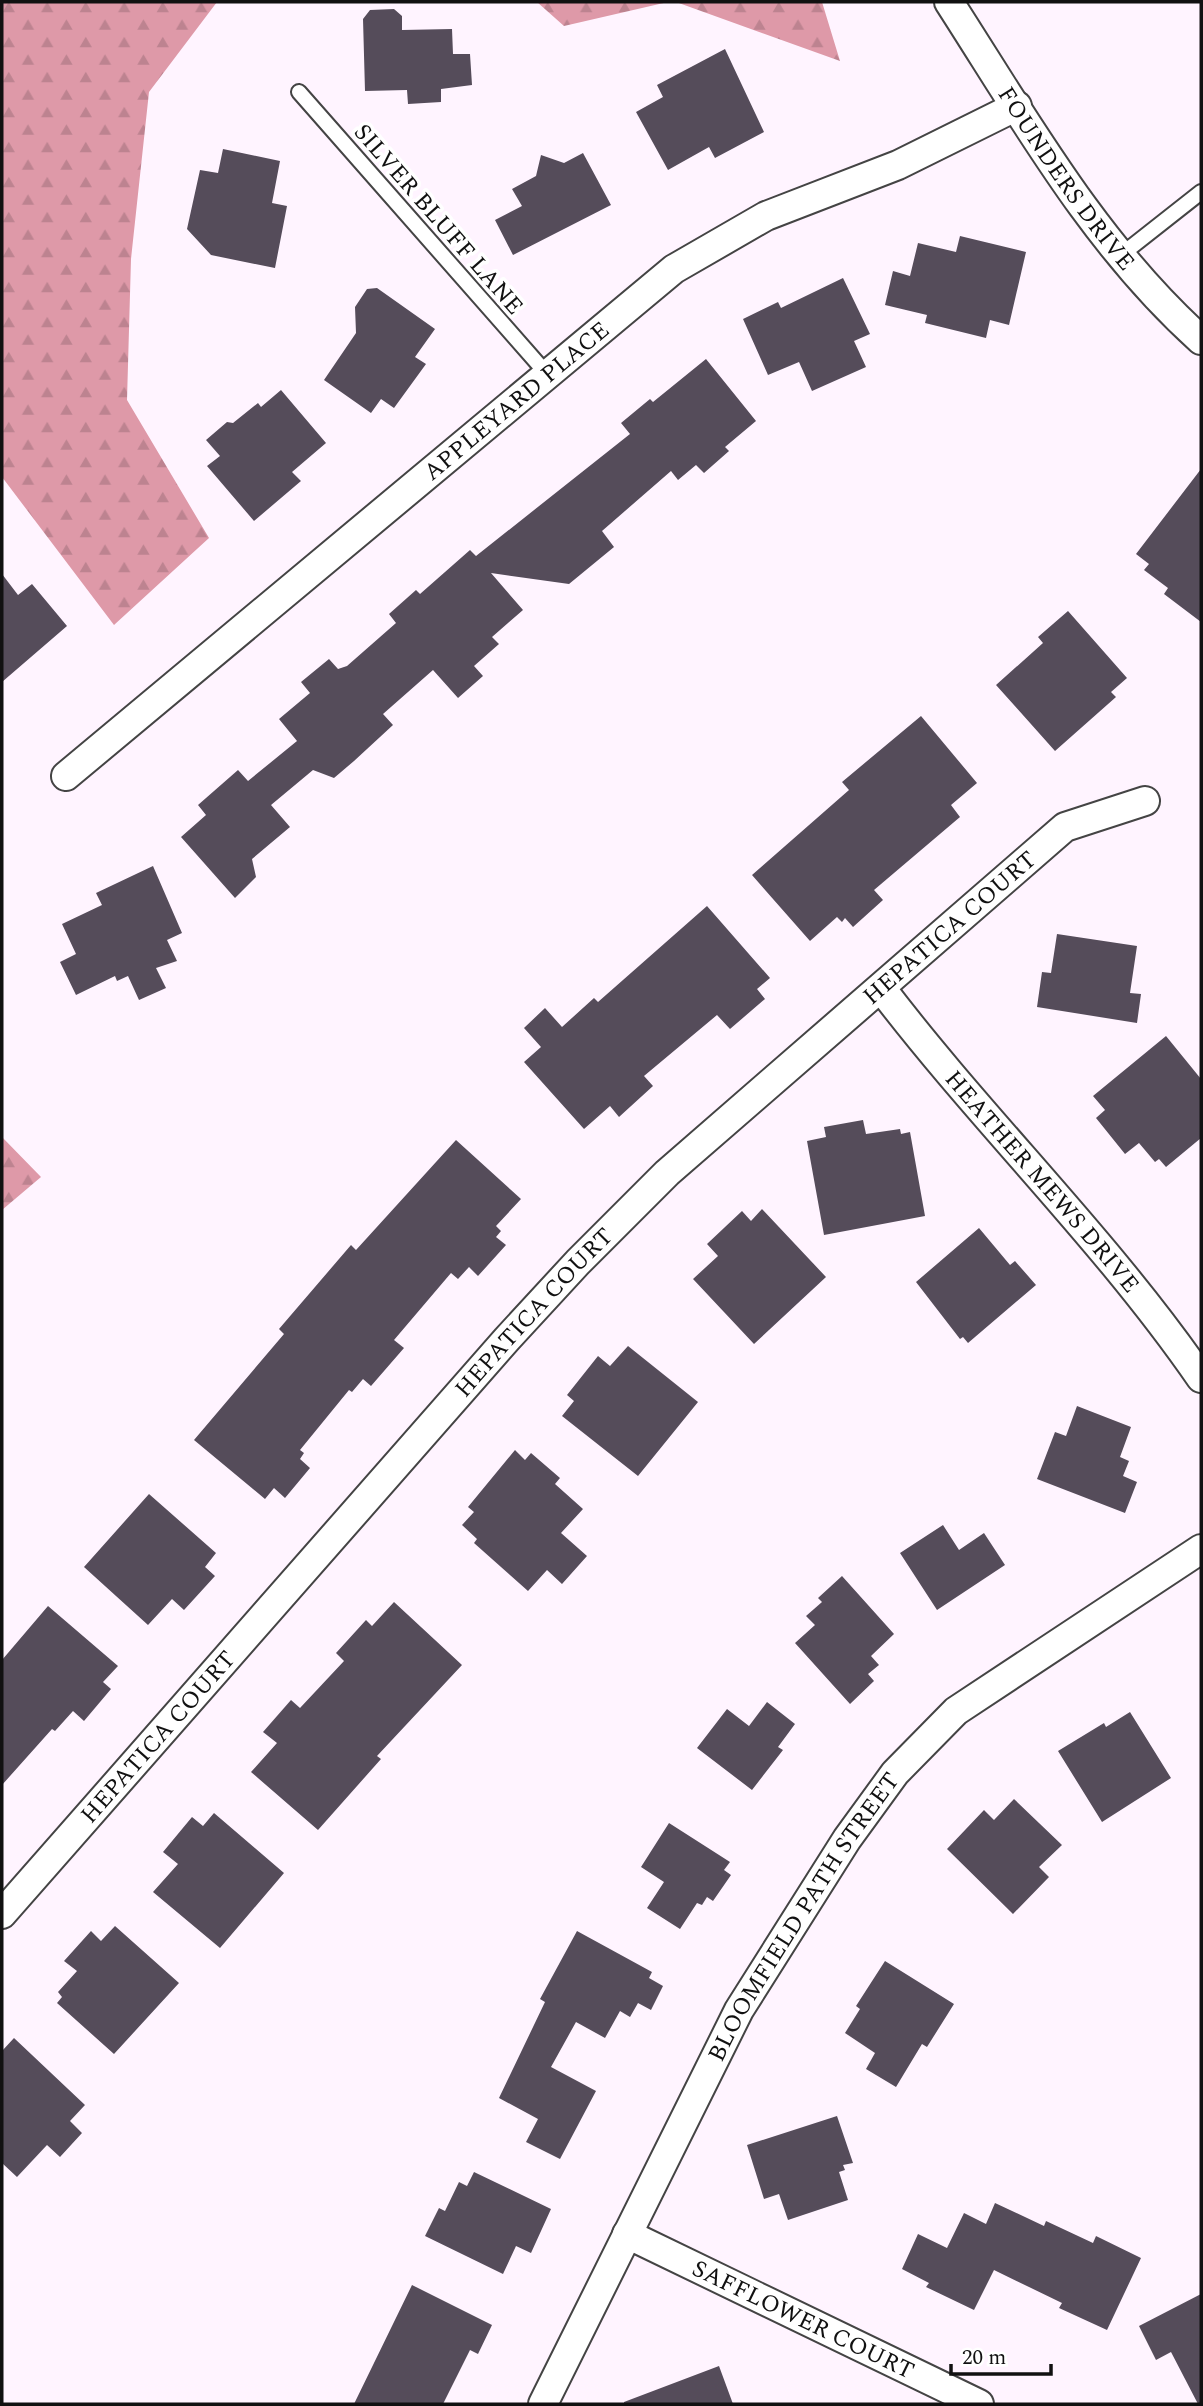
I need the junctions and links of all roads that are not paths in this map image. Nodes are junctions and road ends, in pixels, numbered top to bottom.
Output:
1 (949, 2) edge
2 (299, 92) dead end
3 (1017, 106) junction
4 (1201, 192) edge
5 (1121, 255) junction
6 (1201, 340) edge
7 (547, 374) junction
8 (66, 776) dead end
9 (1145, 801) dead end
10 (881, 988) junction
11 (1201, 1378) edge
12 (1201, 1549) edge
13 (2, 1914) edge
14 (626, 2234) junction
15 (543, 2404) edge
16 (979, 2404) edge

1 - 3 street, FOUNDERS DRIVE
2 - 7 lane, SILVER BLUFF LANE
3 - 5 street, FOUNDERS DRIVE
3 - 7 street, APPLEYARD PLACE
4 - 5 lane
5 - 6 street, FOUNDERS DRIVE
7 - 8 street, APPLEYARD PLACE
9 - 10 street, HEPATICA COURT
10 - 11 street, HEATHER MEWS DRIVE
10 - 13 street, HEPATICA COURT
12 - 14 street, BLOOMFIELD PATH STREET
14 - 15 street, BLOOMFIELD PATH STREET
14 - 16 street, SAFFLOWER COURT

